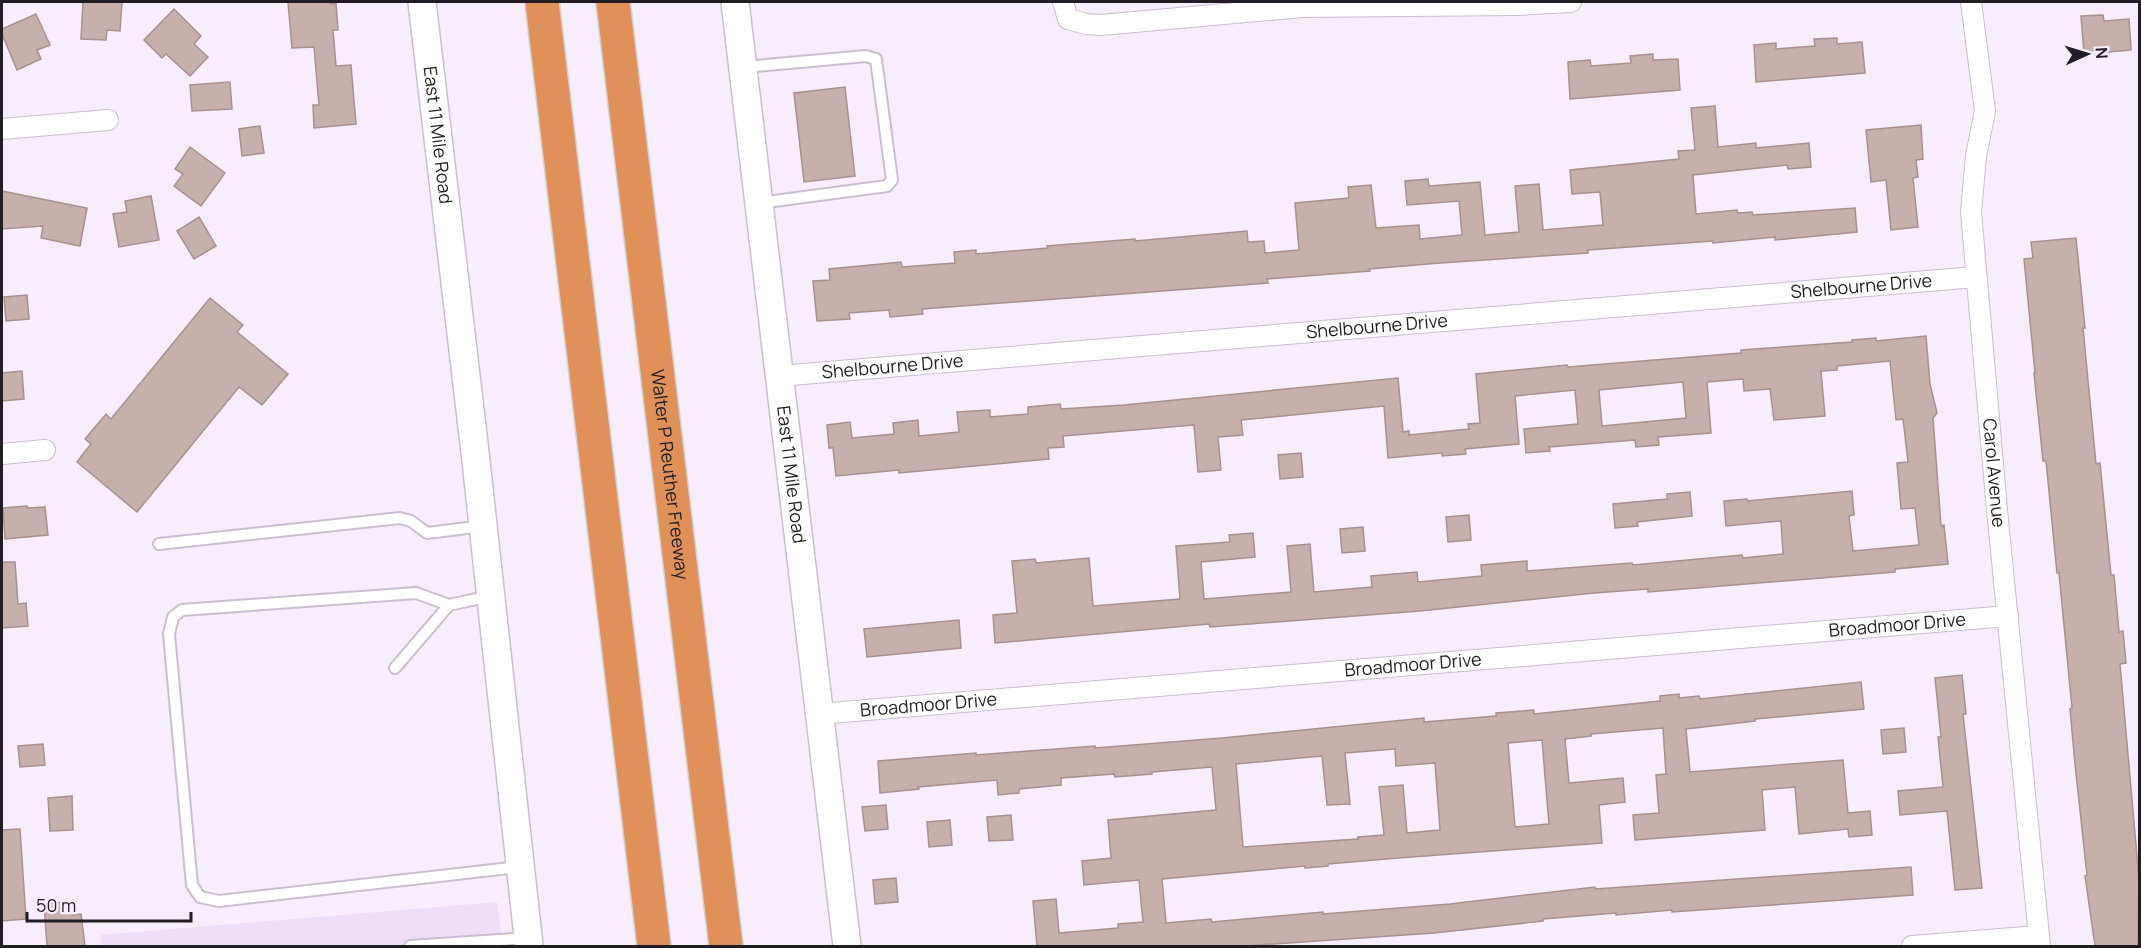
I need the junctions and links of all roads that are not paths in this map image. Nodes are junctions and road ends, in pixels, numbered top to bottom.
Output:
1 (422, 2) edge
2 (542, 2) edge
3 (613, 2) edge
4 (735, 2) edge
5 (1571, 2) edge
6 (1971, 2) edge
7 (1066, 10) edge
8 (743, 68) junction
9 (108, 120) dead end
10 (2, 129) edge
11 (759, 203) junction
12 (1976, 277) junction
13 (779, 376) junction
14 (45, 450) dead end
15 (2, 454) edge
16 (483, 526) junction
17 (159, 544) dead end
18 (491, 596) junction
19 (449, 605) junction
20 (2008, 616) junction
21 (395, 668) dead end
22 (818, 714) junction
23 (520, 867) junction
24 (2039, 941) edge
25 (528, 942) edge
26 (410, 946) edge
27 (654, 946) edge
28 (726, 946) edge
29 (847, 946) edge
30 (1912, 946) edge

1 - 16 main road, East 11 Mile Road
2 - 27 highway
3 - 28 highway, Walter P Reuther Freeway
4 - 8 main road, East 11 Mile Road
5 - 7 street
6 - 12 street, Carol Avenue
8 - 11 main road, East 11 Mile Road
8 - 11 lane
9 - 10 street
11 - 13 main road, East 11 Mile Road
12 - 13 street, Shelbourne Drive
12 - 20 street, Carol Avenue
13 - 22 main road, East 11 Mile Road
14 - 15 street
16 - 17 lane
16 - 18 main road, East 11 Mile Road
18 - 19 lane
18 - 23 main road, East 11 Mile Road
19 - 21 lane
19 - 23 lane
20 - 22 street, Broadmoor Drive
20 - 24 street, Carol Avenue
22 - 29 main road, East 11 Mile Road
23 - 25 main road, East 11 Mile Road
24 - 30 street
25 - 26 lane

